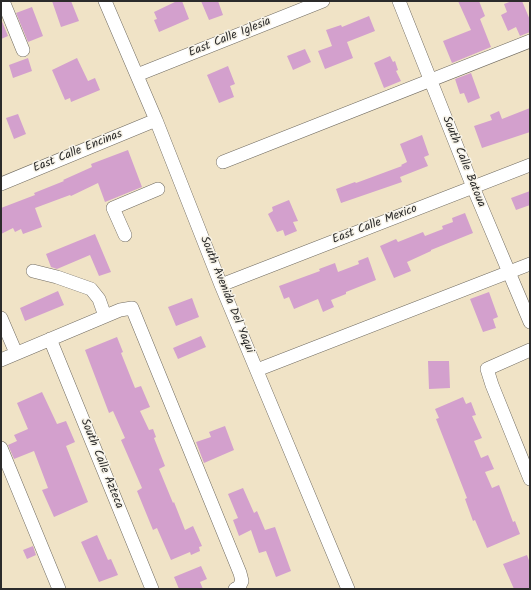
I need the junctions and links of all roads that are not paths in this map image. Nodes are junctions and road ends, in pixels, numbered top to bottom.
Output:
1 (3, 1) edge
2 (105, 1) edge
3 (323, 1) edge
4 (399, 1) edge
5 (530, 41) edge
6 (23, 50) dead end
7 (137, 75) junction
8 (431, 81) junction
9 (156, 120) junction
10 (223, 162) dead end
11 (530, 165) edge
12 (1, 184) edge
13 (473, 187) junction
14 (158, 189) dead end
15 (125, 235) dead end
16 (530, 264) edge
17 (33, 271) dead end
18 (508, 272) junction
19 (221, 285) junction
20 (105, 316) junction
21 (1, 318) edge
22 (530, 322) edge
23 (50, 339) junction
24 (530, 350) edge
25 (16, 353) junction
26 (1, 360) edge
27 (257, 370) junction
28 (1, 448) edge
29 (530, 479) edge
30 (59, 589) edge
31 (152, 589) edge
32 (235, 589) edge
33 (348, 589) edge

1 - 6 street
2 - 7 street, South Avenida Del Yaqui
3 - 7 street, East Calle Iglesia
4 - 8 street, South Calle Batoua
5 - 8 street
7 - 9 street, South Avenida Del Yaqui
8 - 10 street
8 - 13 street, South Calle Batoua
9 - 12 street, East Calle Encinas
9 - 19 street, South Avenida Del Yaqui
11 - 13 street, East Calle Mexico
13 - 18 street, South Calle Batoua
13 - 19 street, East Calle Mexico
14 - 15 street
16 - 18 street
17 - 20 street
18 - 22 street, South Calle Batoua
18 - 27 street
19 - 27 street, South Avenida Del Yaqui
20 - 23 street
20 - 32 street
21 - 25 street
23 - 25 street
23 - 31 street, South Calle Azteca
24 - 29 street
25 - 26 street
27 - 33 street, South Avenida Del Yaqui
28 - 30 street

